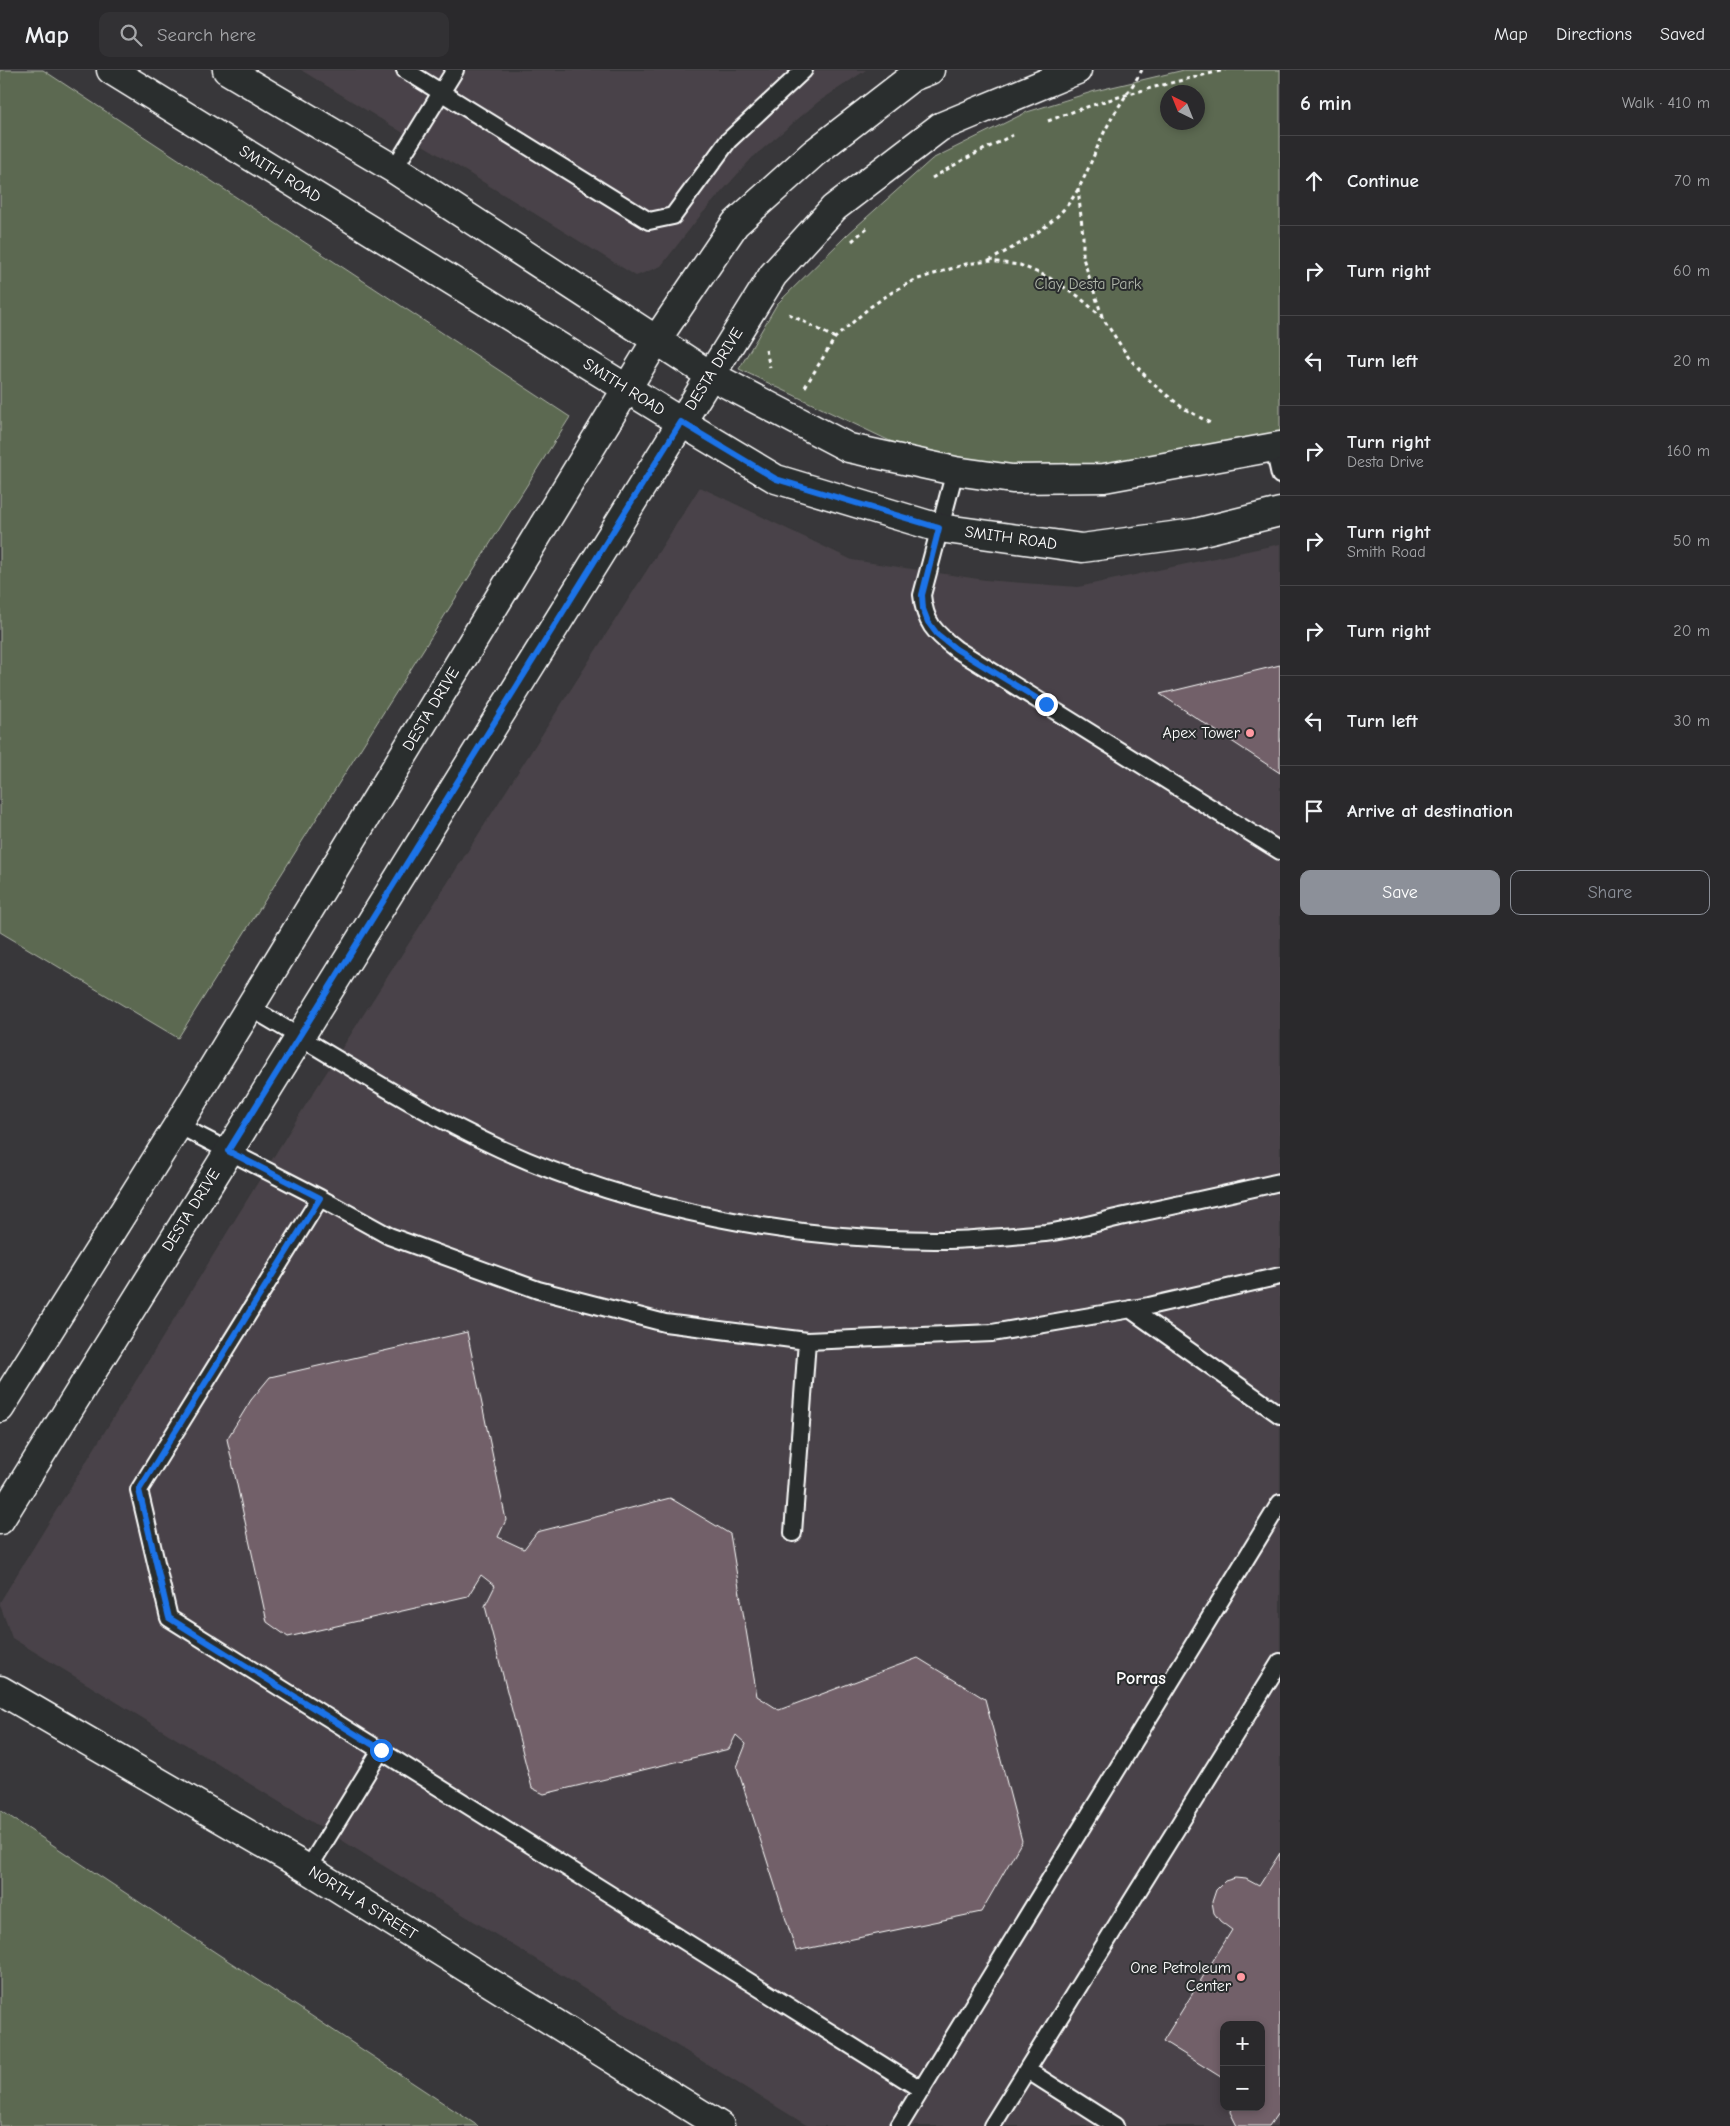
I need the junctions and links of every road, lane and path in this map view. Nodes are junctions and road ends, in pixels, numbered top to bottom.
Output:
1 (227, 70) edge
2 (405, 70) edge
3 (454, 70) edge
4 (804, 70) edge
5 (1142, 70) edge
6 (1225, 70) edge
7 (1072, 71) edge
8 (121, 72) edge
9 (916, 72) edge
10 (1129, 92) junction
11 (441, 93) junction
12 (1044, 122) dead end
13 (1019, 132) dead end
14 (394, 169) junction
15 (931, 178) dead end
16 (1078, 188) junction
17 (871, 224) dead end
18 (849, 244) dead end
19 (989, 261) junction
20 (784, 311) dead end
21 (1102, 317) junction
22 (835, 338) junction
23 (657, 339) junction
24 (767, 344) dead end
25 (771, 372) dead end
26 (710, 375) junction
27 (797, 384) dead end
28 (805, 387) junction
29 (627, 389) junction
30 (814, 392) dead end
31 (681, 422) junction
32 (1268, 449) edge
33 (955, 471) junction
34 (1280, 475) edge
35 (1280, 512) edge
36 (939, 528) junction
37 (1280, 851) edge
38 (249, 1007) junction
39 (300, 1036) junction
40 (178, 1125) junction
41 (228, 1151) junction
42 (1280, 1182) edge
43 (320, 1198) junction
44 (1280, 1276) edge
45 (1130, 1309) junction
46 (806, 1341) junction
47 (0, 1408) edge
48 (1280, 1415) edge
49 (1280, 1503) edge
50 (0, 1520) edge
51 (792, 1533) dead end
52 (1280, 1662) edge
53 (0, 1690) edge
54 (381, 1750) junction
55 (308, 1868) junction
56 (1027, 2070) junction
57 (922, 2090) junction
58 (720, 2126) edge
59 (899, 2126) edge
60 (992, 2126) edge
61 (1115, 2126) edge

1 - 14 street
2 - 11 lane
3 - 11 lane
4 - 11 lane
5 - 10 path
6 - 10 path
7 - 26 street, DESTA DRIVE
8 - 29 street, SMITH ROAD
9 - 23 street, DESTA DRIVE
10 - 12 path
10 - 16 path
11 - 14 lane
13 - 15 path
14 - 23 street
16 - 19 path
16 - 21 path
17 - 18 path
19 - 21 path
19 - 22 path
20 - 22 path
21 - 32 path
22 - 28 path
23 - 26 street
23 - 29 street, DESTA DRIVE
24 - 25 path
26 - 31 street, DESTA DRIVE
26 - 33 street
27 - 28 path
28 - 30 path
29 - 31 street, SMITH ROAD
29 - 38 street, DESTA DRIVE
31 - 36 street, SMITH ROAD
31 - 39 street, DESTA DRIVE
32 - 33 street
32 - 34 lane
33 - 36 lane
35 - 36 street, SMITH ROAD
36 - 37 lane
38 - 39 lane
38 - 40 street, DESTA DRIVE
39 - 41 street, DESTA DRIVE
39 - 42 lane
40 - 41 lane
40 - 47 street, DESTA DRIVE
41 - 43 lane
41 - 50 street, DESTA DRIVE
43 - 46 lane
43 - 54 lane
44 - 45 lane
45 - 46 lane
45 - 48 lane
46 - 51 lane
49 - 57 lane
52 - 56 lane
53 - 55 street, NORTH A STREET
54 - 55 lane
54 - 57 lane
55 - 58 street, NORTH A STREET
56 - 60 lane
56 - 61 lane
57 - 59 lane

